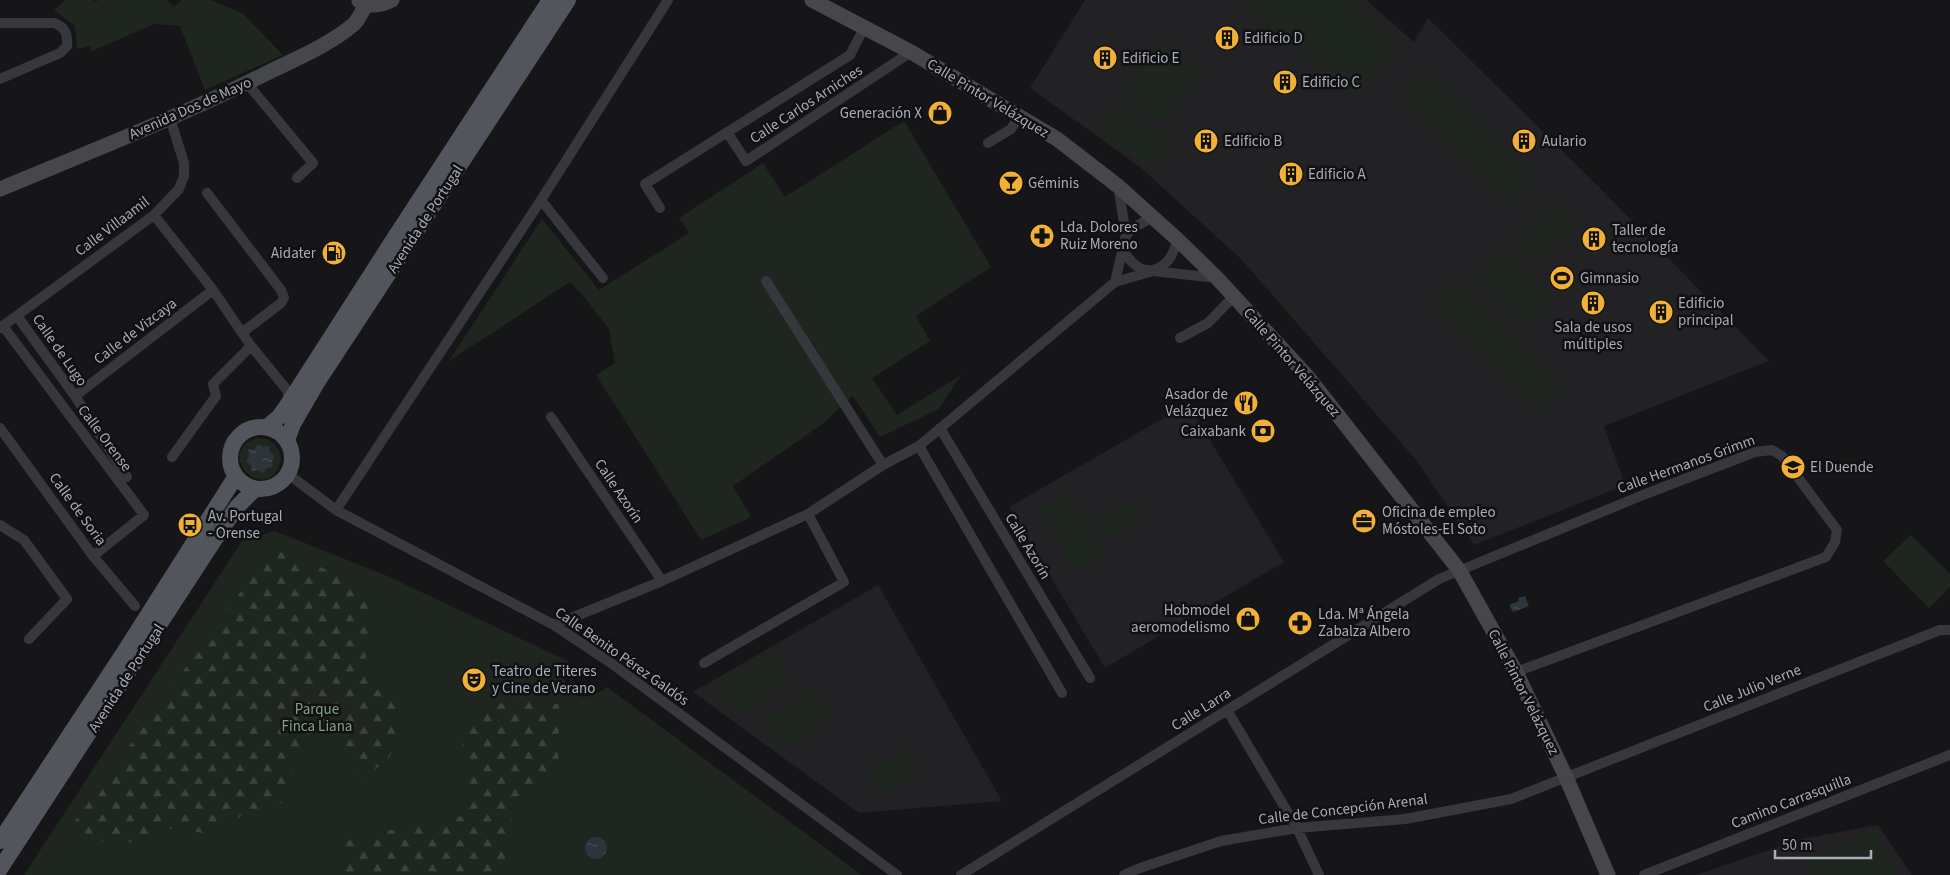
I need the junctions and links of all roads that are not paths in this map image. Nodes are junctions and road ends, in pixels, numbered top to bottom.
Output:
1 (392, 0) edge
2 (550, 0) edge
3 (568, 0) edge
4 (668, 0) edge
5 (812, 0) edge
6 (361, 2) edge
7 (0, 23) edge
8 (864, 28) junction
9 (911, 52) junction
10 (0, 79) edge
11 (247, 83) junction
12 (1019, 116) junction
13 (170, 118) junction
14 (727, 132) junction
15 (988, 143) dead end
16 (297, 178) dead end
17 (1118, 186) junction
18 (0, 189) edge
19 (207, 193) dead end
20 (541, 200) junction
21 (660, 208) dead end
22 (154, 215) junction
23 (1153, 217) junction
24 (1126, 235) junction
25 (1177, 239) junction
26 (1124, 251) junction
27 (1153, 271) junction
28 (603, 278) dead end
29 (1217, 278) junction
30 (766, 281) dead end
31 (1115, 282) junction
32 (213, 290) junction
33 (1234, 296) junction
34 (17, 316) junction
35 (1, 327) edge
36 (242, 332) junction
37 (1180, 338) dead end
38 (251, 346) junction
39 (75, 396) junction
40 (290, 401) junction
41 (551, 417) dead end
42 (267, 427) junction
43 (0, 428) edge
44 (940, 428) junction
45 (287, 440) junction
46 (919, 446) junction
47 (172, 456) dead end
48 (883, 465) junction
49 (288, 474) junction
50 (236, 476) junction
51 (127, 477) dead end
52 (255, 489) junction
53 (336, 510) junction
54 (808, 514) junction
55 (0, 525) edge
56 (93, 556) junction
57 (1459, 570) junction
58 (662, 582) junction
59 (155, 605) junction
60 (134, 606) junction
61 (146, 619) junction
62 (554, 625) junction
63 (1950, 630) edge
64 (29, 639) dead end
65 (704, 663) dead end
66 (1516, 672) junction
67 (1090, 678) dead end
68 (1062, 693) dead end
69 (1227, 710) junction
70 (1950, 755) edge
71 (1566, 777) junction
72 (1297, 828) junction
73 (0, 841) edge
74 (0, 869) edge
75 (897, 875) edge
76 (961, 875) edge
77 (1124, 875) edge
78 (1318, 875) edge
79 (1608, 875) edge
80 (1644, 875) edge

1 - 6 street
2 - 40 main road, Avenida de Portugal
3 - 45 main road, Avenida de Portugal
4 - 20 street
5 - 8 street, Calle Pintor Velázquez
6 - 11 street, Avenida Dos de Mayo
7 - 10 street
8 - 9 street, Calle Pintor Velázquez
8 - 14 street, Calle Carlos Arniches
9 - 12 street, Calle Pintor Velázquez
9 - 14 street, Calle Carlos Arniches
11 - 13 street, Avenida Dos de Mayo
11 - 16 street
12 - 15 street
12 - 17 street, Calle Pintor Velázquez
13 - 18 street, Avenida Dos de Mayo
13 - 22 street, Calle Villaamil
14 - 21 street, Calle Carlos Arniches
17 - 23 street, Calle Pintor Velázquez
17 - 24 street
19 - 36 street
20 - 28 street
20 - 53 street
22 - 32 street
22 - 34 street, Calle Villaamil
23 - 24 street
23 - 25 street, Calle Pintor Velázquez
24 - 26 street
25 - 27 street
25 - 29 street, Calle Pintor Velázquez
26 - 27 street
26 - 31 street
27 - 29 street
27 - 31 street
29 - 33 street, Calle Pintor Velázquez
30 - 48 street
31 - 44 street
32 - 36 street
32 - 39 street, Calle de Vizcaya
33 - 37 street
33 - 57 street, Calle Pintor Velázquez
34 - 35 street, Calle Villaamil
34 - 39 street, Calle de Lugo
35 - 56 street, Calle Orense
36 - 38 street
38 - 40 street
38 - 47 street
39 - 51 street, Calle de Lugo
40 - 42 main road, Avenida de Portugal
41 - 58 street, Calle Azorín
42 - 45 main road
42 - 50 main road
43 - 56 street, Calle de Soria
44 - 46 street
44 - 67 street, Calle Azorín
45 - 49 main road
46 - 48 street
46 - 68 street
48 - 54 street
49 - 52 main road
49 - 53 street, Calle Benito Pérez Galdós
50 - 52 main road
50 - 59 main road, Avenida de Portugal
52 - 74 main road, Avenida de Portugal
53 - 62 street, Calle Benito Pérez Galdós
54 - 58 street
54 - 65 street
55 - 64 street
56 - 60 street, Calle de Soria
57 - 66 street, Calle Pintor Velázquez
57 - 66 street, Calle Hermanos Grimm
57 - 69 street, Calle Larra
58 - 62 street
59 - 60 street
59 - 61 main road, Avenida de Portugal
60 - 61 street, Calle de Soria
61 - 73 main road, Avenida de Portugal
62 - 75 street, Calle Benito Pérez Galdós
63 - 71 street, Calle Julio Verne
66 - 71 street, Calle Pintor Velázquez
69 - 72 street
69 - 76 street, Calle Larra
70 - 80 street, Camino Carrasquilla
71 - 72 street, Calle de Concepción Arenal
71 - 79 street, Calle Pintor Velázquez
72 - 77 street, Calle de Concepción Arenal
72 - 78 street

